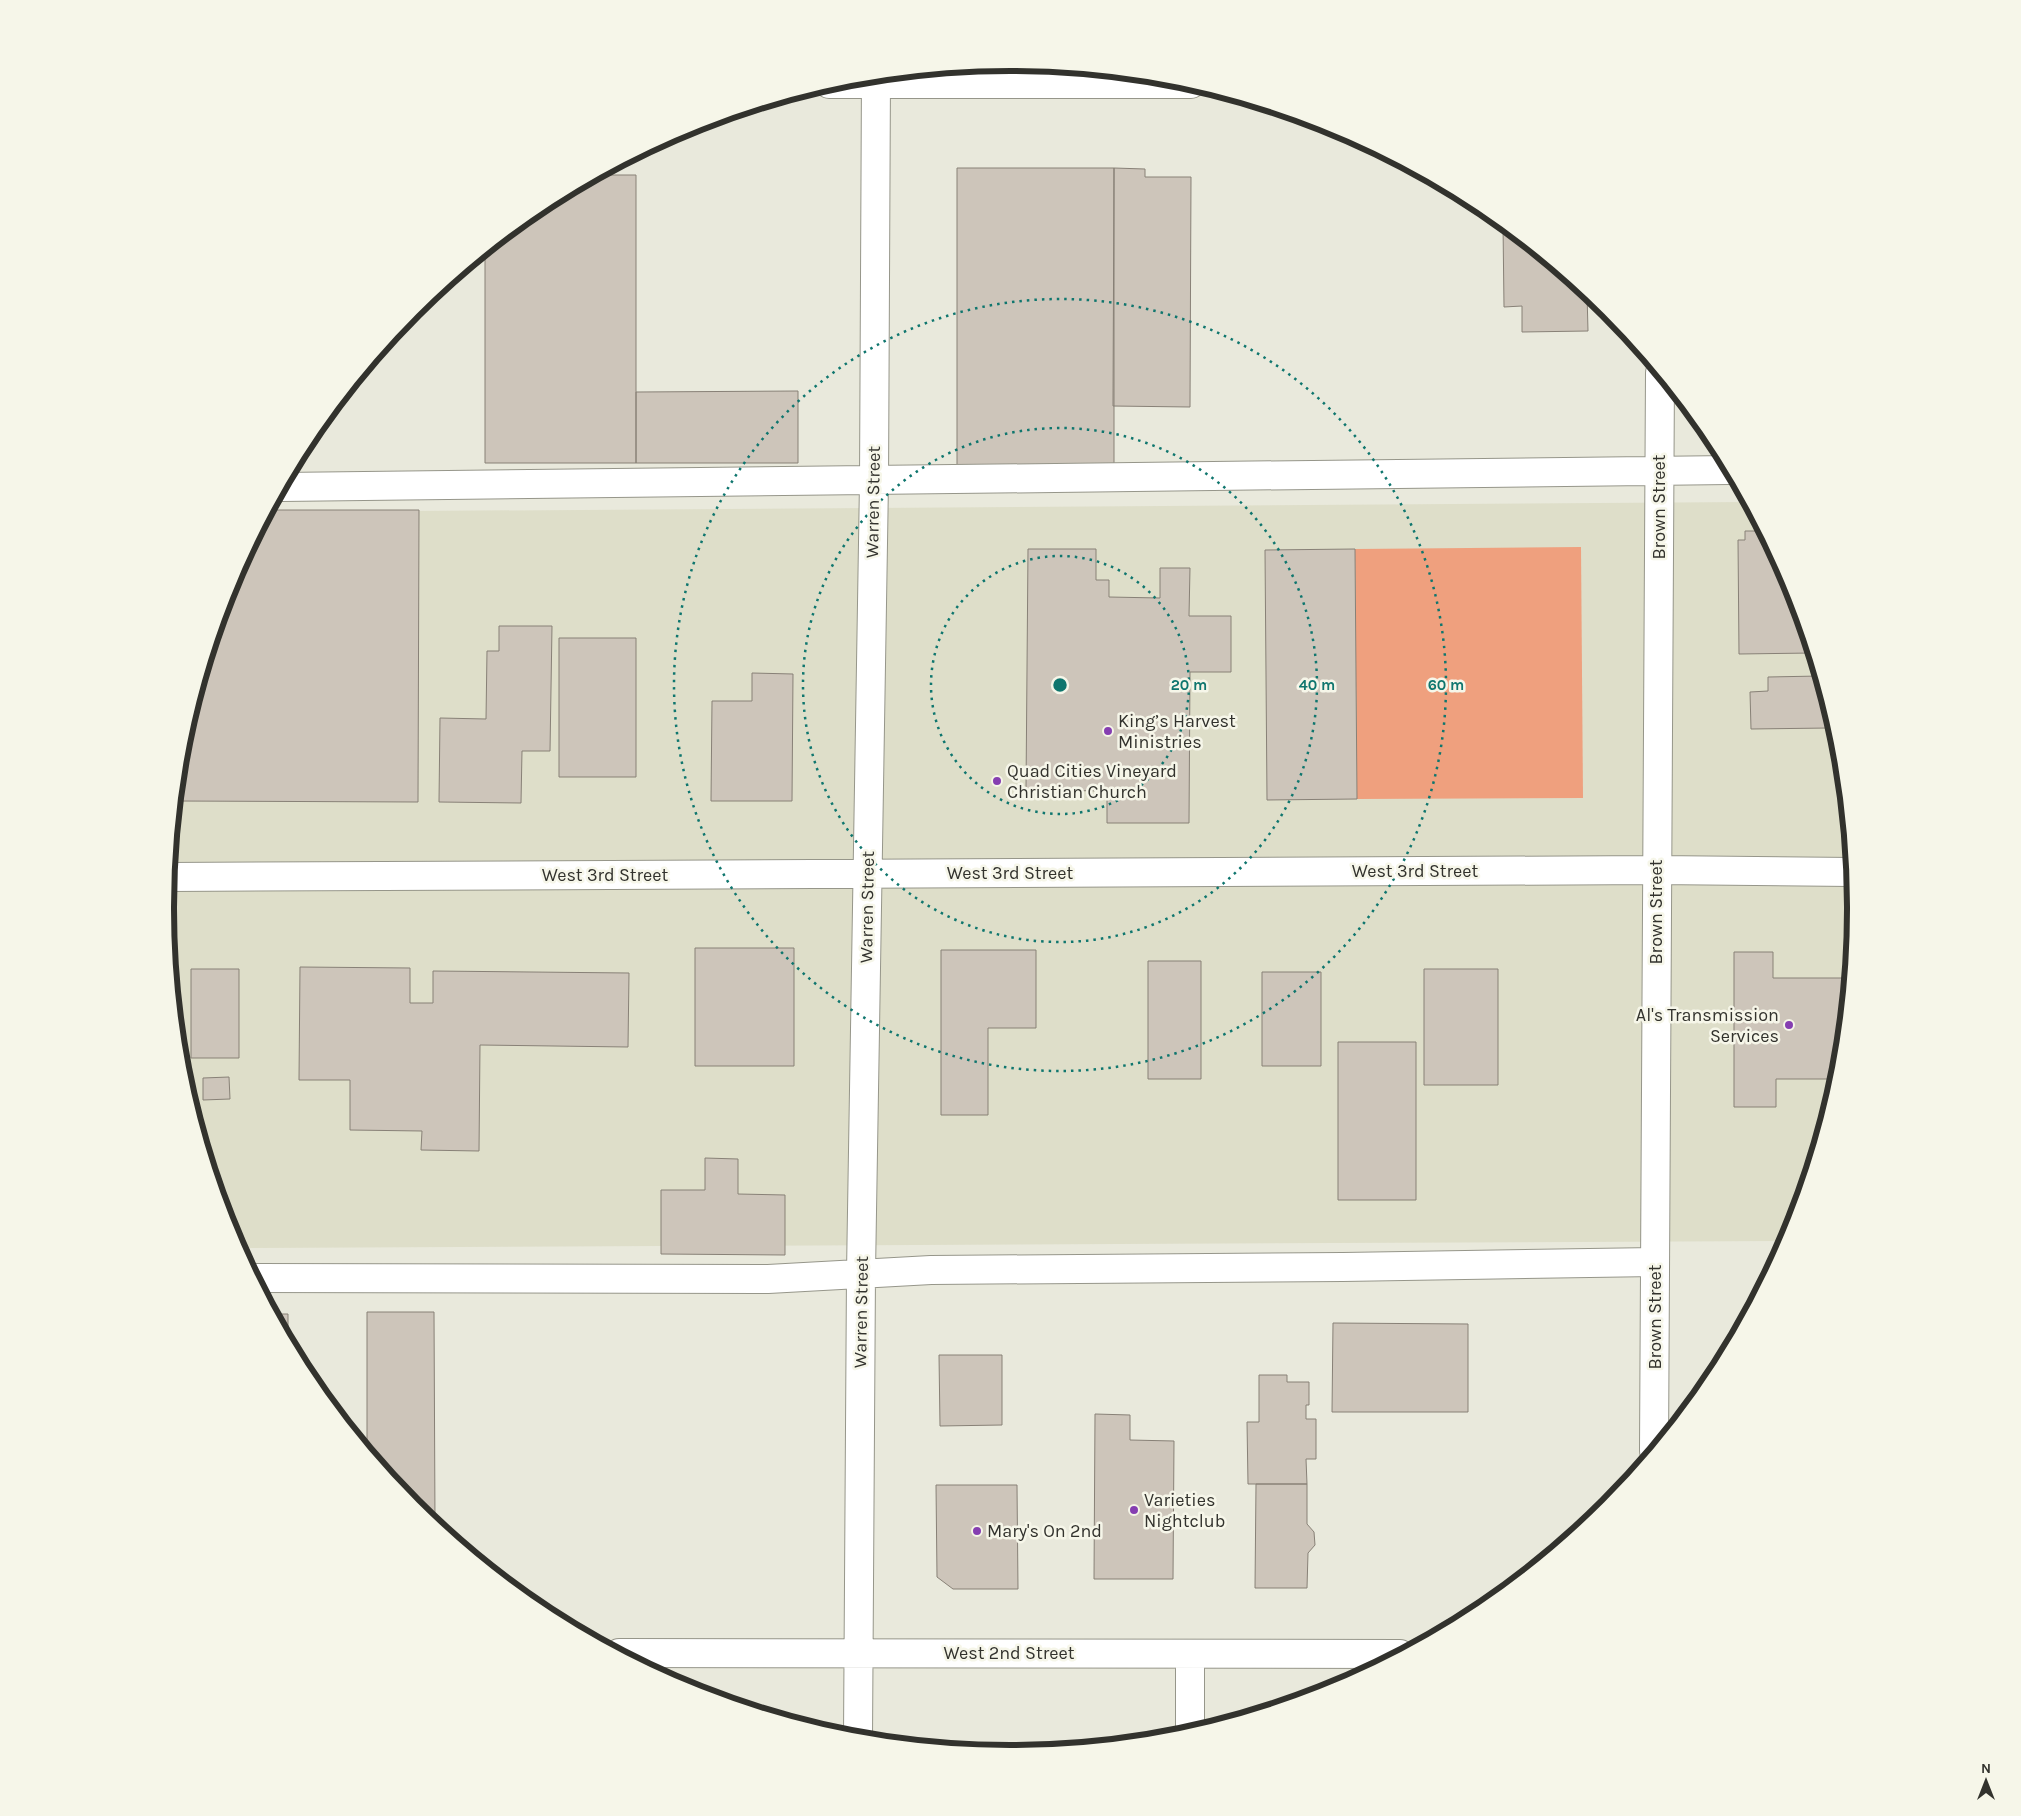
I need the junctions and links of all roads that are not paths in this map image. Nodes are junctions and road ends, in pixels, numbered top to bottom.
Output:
1 (888, 80) edge
2 (876, 82) edge
3 (1153, 84) edge
4 (1660, 381) edge
5 (1660, 470) junction
6 (1723, 470) edge
7 (874, 482) junction
8 (288, 487) edge
9 (1656, 870) junction
10 (1846, 872) edge
11 (867, 873) junction
12 (175, 878) edge
13 (1655, 1262) junction
14 (861, 1273) junction
15 (260, 1278) edge
16 (1654, 1442) edge
17 (630, 1653) edge
18 (858, 1653) junction
19 (1190, 1654) junction
20 (1389, 1654) edge
21 (1190, 1725) edge
22 (858, 1731) edge

1 - 3 street
2 - 7 street, Warren Street
4 - 5 street, Brown Street
5 - 6 street
5 - 7 street
5 - 9 street, Brown Street
7 - 8 street
7 - 11 street, Warren Street
9 - 10 street, West 3rd Street
9 - 11 street, West 3rd Street
9 - 13 street, Brown Street
11 - 12 street, West 3rd Street
11 - 14 street, Warren Street
13 - 14 street
13 - 16 street, Brown Street
14 - 15 street
14 - 18 street, Warren Street
17 - 18 street, West 2nd Street
18 - 19 street, West 2nd Street
18 - 22 street, Warren Street
19 - 20 street, West 2nd Street
19 - 21 street

